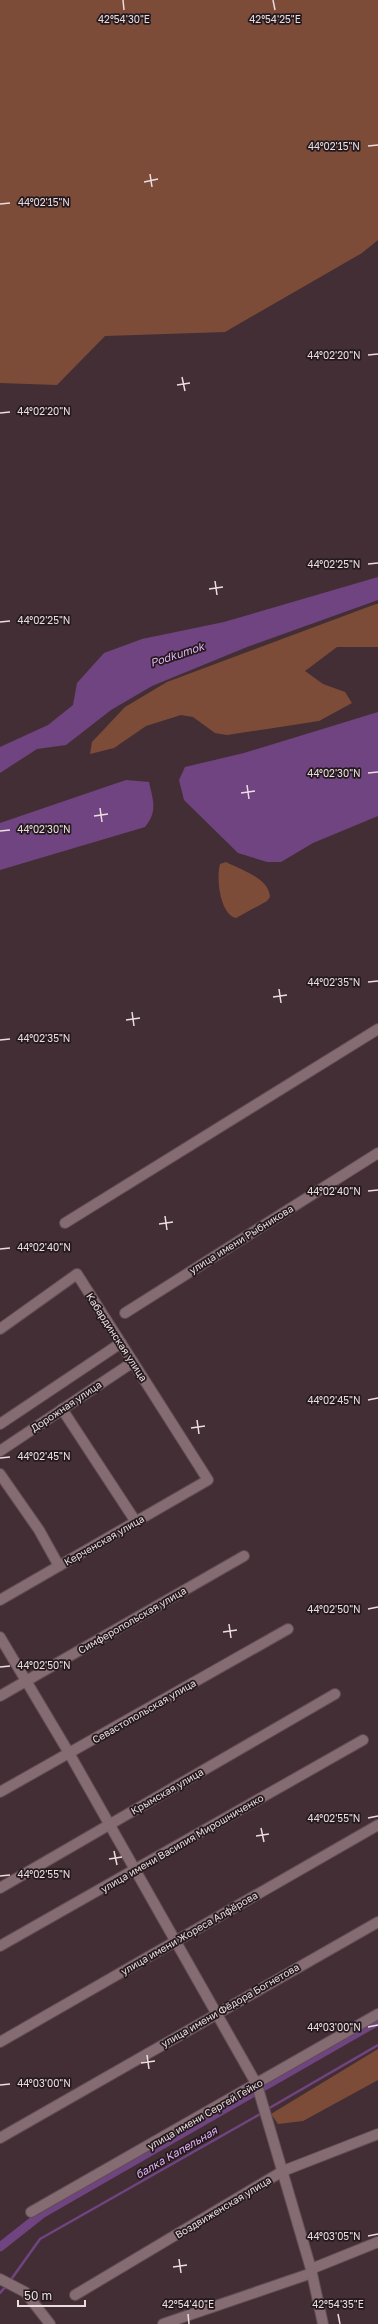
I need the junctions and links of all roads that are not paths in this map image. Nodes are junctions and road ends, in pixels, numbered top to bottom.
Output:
1 (378, 1029) edge
2 (378, 1153) edge
3 (65, 1223) dead end
4 (125, 1313) dead end
5 (0, 1329) edge
6 (120, 1343) junction
7 (133, 1362) junction
8 (62, 1409) junction
9 (0, 1424) edge
10 (0, 1451) edge
11 (0, 1474) edge
12 (208, 1480) joint
13 (136, 1522) junction
14 (244, 1556) dead end
15 (59, 1566) junction
16 (0, 1600) edge
17 (288, 1629) dead end
18 (0, 1638) edge
19 (26, 1681) junction
20 (335, 1694) dead end
21 (0, 1696) edge
22 (364, 1740) dead end
23 (69, 1753) junction
24 (0, 1792) edge
25 (109, 1824) junction
26 (378, 1825) edge
27 (134, 1869) junction
28 (0, 1888) edge
29 (378, 1922) edge
30 (174, 1941) junction
31 (0, 1946) edge
32 (216, 2012) junction
33 (378, 2014) edge
34 (0, 2042) edge
35 (257, 2085) junction
36 (378, 2134) edge
37 (0, 2138) edge
38 (283, 2171) junction
39 (31, 2212) dead end
40 (378, 2242) edge
41 (311, 2271) junction
42 (0, 2279) edge
43 (75, 2295) dead end
44 (50, 2324) edge
45 (163, 2324) edge
46 (323, 2324) edge

1 - 3 street
2 - 4 street, улица имени Рыбникова
5 - 6 street, Кабардинская улица
6 - 7 street, Кабардинская улица
6 - 9 street
7 - 8 street, Дорожная улица
7 - 12 street, Кабардинская улица
8 - 10 street, Дорожная улица
8 - 13 street
11 - 15 street
12 - 13 street, Керченская улица
13 - 15 street, Керченская улица
14 - 19 street, Симферопольская улица
15 - 16 street, Керченская улица
17 - 23 street, Севастопольская улица
18 - 19 street
19 - 21 street, Симферопольская улица
19 - 23 street
20 - 25 street, Крымская улица
22 - 27 street, улица имени Василия Мирошниченко
23 - 24 street, Севастопольская улица
23 - 25 street
25 - 27 street
25 - 28 street, Крымская улица
26 - 30 street, улица имени Жореса Алфёрова
27 - 30 street
27 - 31 street, улица имени Василия Мирошниченко
29 - 32 street, улица имени Фёдора Богнетова
30 - 32 street
30 - 34 street, улица имени Жореса Алфёрова
32 - 35 street
32 - 37 street, улица имени Фёдора Богнетова
33 - 35 street, улица имени Сергей Гейко
35 - 38 street
35 - 39 street, улица имени Сергей Гейко
36 - 38 street, Воздвиженская улица
38 - 41 street
38 - 43 street, Воздвиженская улица
40 - 41 street
41 - 45 street
41 - 46 street
42 - 44 street

